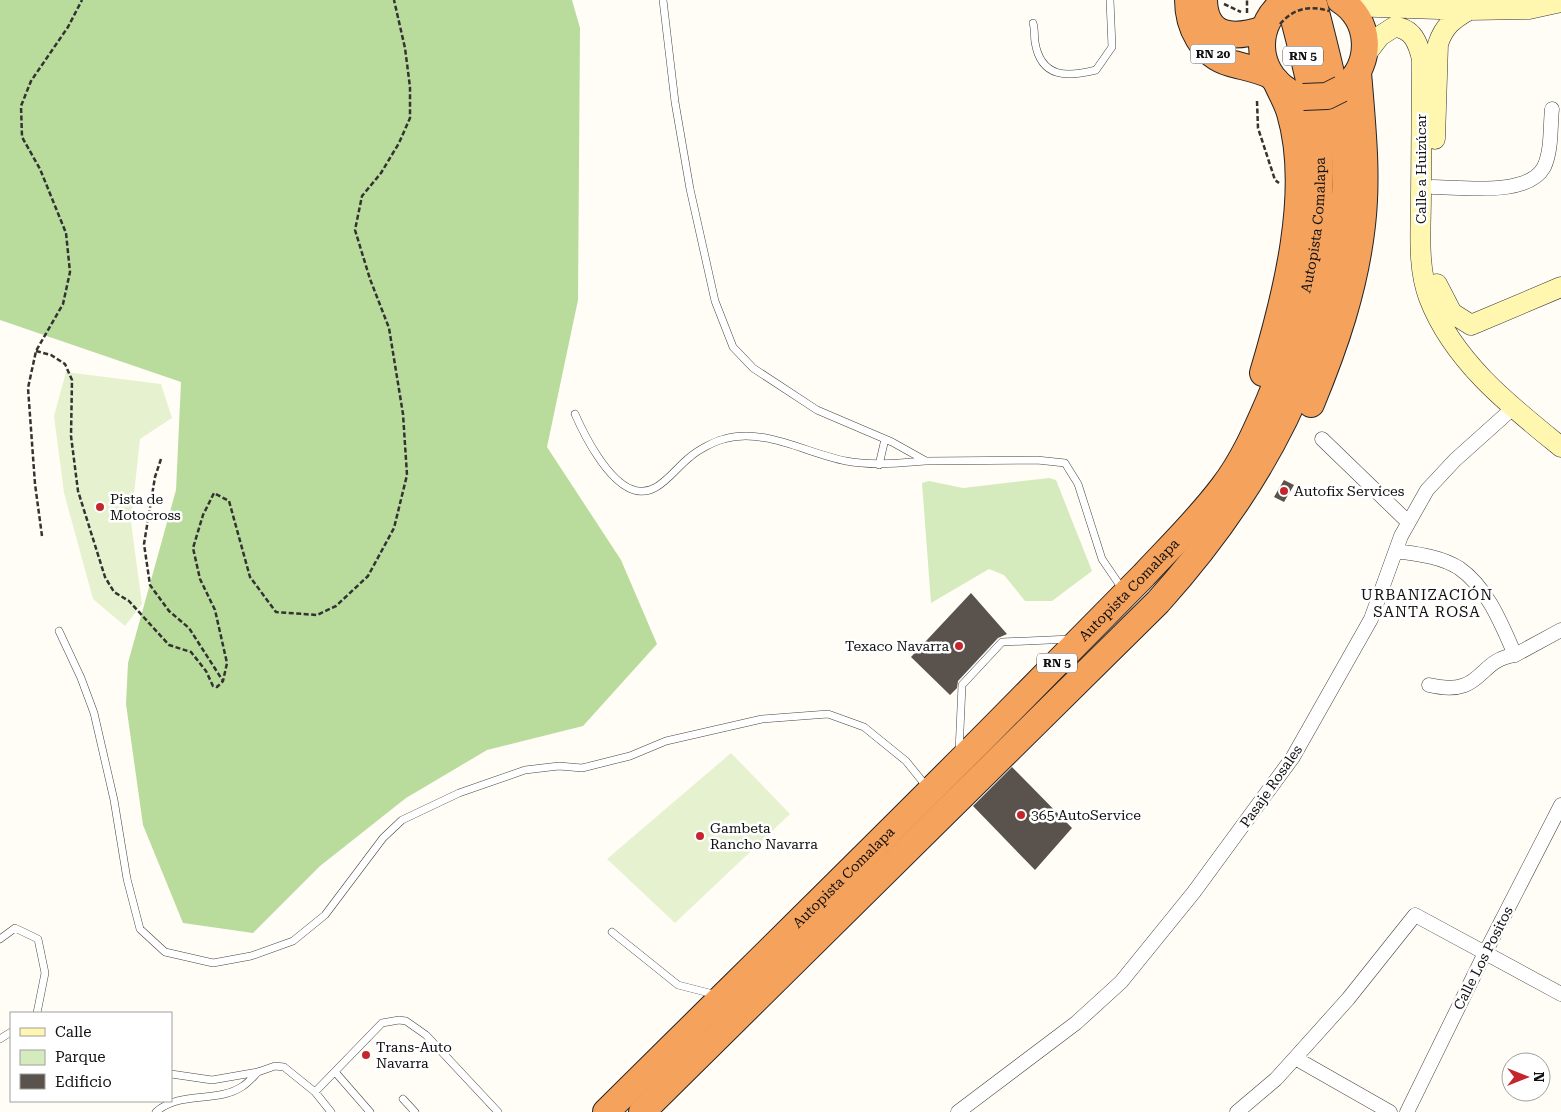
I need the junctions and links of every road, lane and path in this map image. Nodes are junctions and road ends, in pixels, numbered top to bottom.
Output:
1 (82, 0) edge
2 (394, 0) edge
3 (663, 0) edge
4 (1110, 0) edge
5 (1188, 0) edge
6 (1212, 1) edge
7 (1336, 3) edge
8 (1553, 3) edge
9 (1469, 10) junction
10 (1270, 12) edge
11 (1033, 23) dead end
12 (1354, 73) junction
13 (1273, 78) junction
14 (1257, 101) dead end
15 (1552, 109) dead end
16 (1433, 187) junction
17 (1296, 203) junction
18 (1561, 287) edge
19 (1432, 305) junction
20 (1465, 322) junction
21 (36, 351) junction
22 (1464, 358) junction
23 (1513, 408) junction
24 (575, 414) dead end
25 (1322, 438) dead end
26 (885, 440) junction
27 (1561, 446) edge
28 (161, 459) dead end
29 (926, 461) junction
30 (879, 465) junction
31 (1408, 522) junction
32 (42, 536) dead end
33 (1396, 551) junction
34 (1126, 594) junction
35 (1158, 602) junction
36 (1561, 630) edge
37 (59, 631) dead end
38 (1081, 639) junction
39 (1515, 655) junction
40 (223, 681) junction
41 (1429, 685) dead end
42 (959, 762) junction
43 (930, 791) junction
44 (1561, 805) edge
45 (612, 932) dead end
46 (0, 939) edge
47 (1485, 953) junction
48 (1561, 994) edge
49 (722, 996) junction
50 (37, 1012) edge
51 (1295, 1058) junction
52 (258, 1072) junction
53 (336, 1073) junction
54 (172, 1074) edge
55 (315, 1092) junction
56 (404, 1099) dead end
57 (156, 1112) edge
58 (332, 1112) edge
59 (370, 1112) edge
60 (414, 1112) edge
61 (498, 1112) edge
62 (606, 1112) edge
63 (642, 1112) edge
64 (958, 1112) edge
65 (1237, 1112) edge
66 (1390, 1112) edge
67 (1407, 1112) edge

1 - 21 path
2 - 40 path
3 - 26 lane
4 - 11 lane
5 - 13 highway, RN 20
6 - 10 path
6 - 10 highway, RN 20
7 - 9 street
7 - 10 path, bridge
7 - 12 highway
7 - 35 highway, Autopista Comalapa / RN 5
8 - 9 street
9 - 16 street, Calle a Huizúcar
10 - 13 highway
10 - 34 highway, Autopista Comalapa / RN 5
12 - 13 highway, RN 20, bridge
12 - 19 street, Calle a Huizúcar
12 - 35 highway
13 - 17 highway
14 - 17 path
15 - 16 street
16 - 20 street, Calle a Huizúcar
17 - 34 highway
18 - 20 street
19 - 20 street
19 - 22 street, Calle a Huizúcar
20 - 22 street
21 - 32 path
21 - 40 path
22 - 23 street, Calle a Huizúcar
23 - 27 street, Calle a Huizúcar
23 - 31 street, Pasaje Rosales
24 - 30 lane
25 - 31 street
26 - 29 lane
26 - 30 lane
28 - 40 path
29 - 30 lane
29 - 34 lane
31 - 33 street, Pasaje Rosales
33 - 39 street
33 - 64 street, Pasaje Rosales
34 - 38 highway, Autopista Comalapa / RN 5
35 - 63 highway, Autopista Comalapa / RN 5
36 - 39 street
37 - 43 lane
38 - 42 highway, Autopista Comalapa / RN 5
38 - 42 lane
39 - 41 street
42 - 43 highway, Autopista Comalapa / RN 5
43 - 49 highway, Autopista Comalapa / RN 5
44 - 47 street, Calle Los Positos
45 - 49 lane
46 - 50 lane
47 - 48 street
47 - 51 street
47 - 67 street, Calle Los Positos
49 - 62 highway, Autopista Comalapa / RN 5
51 - 65 street
51 - 66 street
52 - 54 lane
52 - 55 lane
52 - 57 lane
53 - 55 lane
53 - 59 lane
53 - 61 lane
55 - 58 lane
56 - 60 lane

